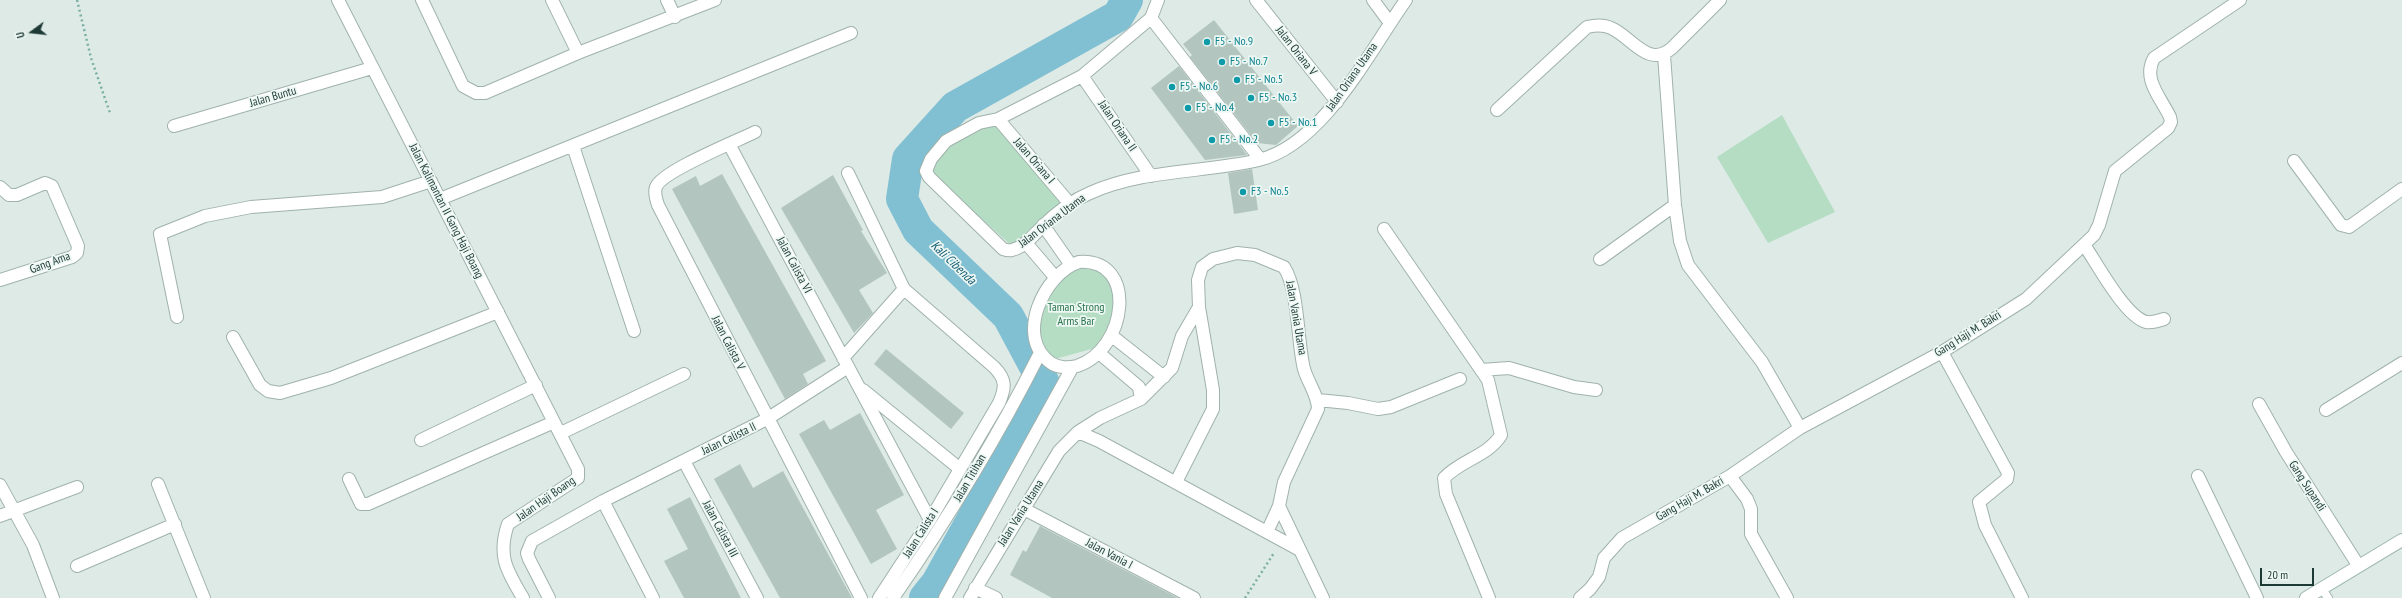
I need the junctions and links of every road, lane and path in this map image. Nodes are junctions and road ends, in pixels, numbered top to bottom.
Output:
1 (77, 0) edge
2 (338, 0) edge
3 (422, 0) edge
4 (552, 0) edge
5 (667, 0) edge
6 (715, 0) edge
7 (1158, 0) edge
8 (1256, 0) edge
9 (1373, 0) edge
10 (1406, 0) edge
11 (1720, 0) edge
12 (2240, 0) edge
13 (675, 17) junction
14 (1151, 18) junction
15 (1390, 22) junction
16 (851, 33) dead end
17 (578, 53) junction
18 (1664, 55) junction
19 (372, 68) junction
20 (1082, 76) junction
21 (1337, 102) junction
22 (1497, 110) dead end
23 (110, 113) dead end
24 (998, 119) junction
25 (174, 126) dead end
26 (755, 132) dead end
27 (729, 144) junction
28 (573, 146) junction
29 (1260, 160) junction
30 (2294, 161) dead end
31 (848, 173) dead end
32 (1151, 176) junction
33 (431, 181) junction
34 (0, 187) edge
35 (2402, 189) edge
36 (440, 199) junction
37 (1070, 204) junction
38 (1675, 205) junction
39 (1043, 225) junction
40 (1384, 229) dead end
41 (1026, 243) junction
42 (2085, 246) junction
43 (1600, 259) dead end
44 (1071, 265) junction
45 (1055, 277) junction
46 (0, 280) edge
47 (904, 289) junction
48 (1199, 307) junction
49 (498, 312) junction
50 (177, 317) dead end
51 (2164, 319) dead end
52 (634, 331) dead end
53 (1112, 336) junction
54 (233, 337) dead end
55 (1942, 352) junction
56 (1040, 353) junction
57 (1099, 353) junction
58 (846, 362) junction
59 (2402, 363) edge
60 (1072, 368) junction
61 (1481, 370) junction
62 (684, 374) dead end
63 (1164, 377) junction
64 (1460, 379) dead end
65 (536, 385) junction
66 (858, 386) junction
67 (1596, 390) dead end
68 (1141, 399) junction
69 (1318, 400) junction
70 (2259, 404) dead end
71 (2326, 410) dead end
72 (767, 419) junction
73 (554, 422) junction
74 (1800, 428) junction
75 (1078, 432) junction
76 (561, 433) junction
77 (421, 440) dead end
78 (684, 461) junction
79 (960, 469) junction
80 (1730, 476) junction
81 (2198, 476) dead end
82 (349, 479) dead end
83 (1176, 482) junction
84 (158, 484) dead end
85 (0, 485) edge
86 (77, 487) dead end
87 (604, 501) junction
88 (1279, 506) junction
89 (1024, 509) junction
90 (15, 512) junction
91 (0, 516) edge
92 (930, 520) junction
93 (175, 524) junction
94 (1267, 532) junction
95 (1282, 540) junction
96 (2402, 540) edge
97 (1298, 549) junction
98 (2358, 565) junction
99 (77, 566) dead end
100 (972, 593) edge
101 (2325, 593) edge
102 (53, 598) edge
103 (204, 598) edge
104 (523, 598) edge
105 (549, 598) edge
106 (653, 598) edge
107 (757, 598) edge
108 (861, 598) edge
109 (880, 598) edge
110 (893, 598) edge
111 (945, 598) edge
112 (996, 598) edge
113 (1194, 598) edge
114 (1245, 598) edge
115 (1323, 598) edge
116 (1489, 598) edge
117 (1580, 598) edge
118 (1787, 598) edge
119 (2022, 598) edge
120 (2257, 598) edge
121 (2306, 598) edge

1 - 23 path
2 - 19 street, Jalan Kalimantan II Gang Haji Boang
3 - 17 street
4 - 17 street
5 - 13 street
6 - 13 street
7 - 14 street, Jalan Oriana Utama
8 - 21 street, Jalan Oriana V
9 - 15 street
10 - 15 street, Jalan Oriana Utama
11 - 18 street
12 - 42 street, Gang Haji M. Bakri
13 - 17 street
14 - 20 street, Jalan Oriana Utama
14 - 29 street
15 - 21 street, Jalan Oriana Utama
16 - 28 street
18 - 22 street
18 - 38 street
19 - 25 street, Jalan Buntu
19 - 33 street, Jalan Kalimantan II Gang Haji Boang
20 - 24 street, Jalan Oriana Utama
20 - 32 street, Jalan Oriana II
21 - 29 street, Jalan Oriana Utama
24 - 37 street, Jalan Oriana I
24 - 41 street, Jalan Oriana Utama
26 - 27 street, Jalan Calista V
27 - 58 street, Jalan Calista VI
27 - 72 street, Jalan Calista V
28 - 36 street
28 - 52 street
29 - 32 street, Jalan Oriana Utama
30 - 35 street
31 - 47 street
32 - 37 street, Jalan Oriana Utama
33 - 36 street, Jalan Kalimantan II Gang Haji Boang
33 - 50 street
34 - 46 street, Gang Ama
36 - 49 street, Jalan Kalimantan II Gang Haji Boang
37 - 39 street, Jalan Oriana Utama
38 - 43 street
38 - 74 street
39 - 41 street, Jalan Oriana Utama
39 - 44 street
40 - 61 street
41 - 45 street
42 - 51 street
42 - 55 street, Gang Haji M. Bakri
44 - 45 street
44 - 53 street
45 - 56 street
47 - 58 street, Jalan Calista II
47 - 79 street, Jalan Calista I
48 - 63 street, Jalan Vania Utama
48 - 69 street, Jalan Vania Utama
48 - 83 street, Jalan Vania Utama
49 - 54 street
49 - 65 street, Jalan Kalimantan II Gang Haji Boang
53 - 57 street
53 - 63 street
55 - 74 street, Gang Haji M. Bakri
55 - 119 street
56 - 60 street
56 - 110 street, Jalan Titihan
57 - 60 street
57 - 68 street
58 - 66 street, Jalan Calista VI
58 - 72 street, Jalan Calista II
59 - 71 street
60 - 111 street
61 - 67 street
61 - 116 street
62 - 76 street
63 - 68 street, Jalan Vania Utama
64 - 69 street
65 - 73 street, Jalan Kalimantan II Gang Haji Boang
65 - 77 street
66 - 79 street, Jalan Calista VI
66 - 92 street, Jalan Calista VI
68 - 75 street, Jalan Vania Utama
69 - 88 street
70 - 98 street, Gang Supandi
72 - 78 street, Jalan Calista II
72 - 108 street, Jalan Calista V
73 - 76 street, Jalan Haji Boang
73 - 82 street
74 - 80 street, Gang Haji M. Bakri
75 - 83 street
75 - 89 street, Jalan Vania Utama
76 - 104 street, Jalan Haji Boang
78 - 87 street, Jalan Calista II
78 - 107 street, Jalan Calista III
79 - 92 street, Jalan Calista I
80 - 117 street, Gang Haji M. Bakri
80 - 118 street
81 - 120 street
83 - 94 street
84 - 93 street
85 - 90 street
86 - 90 street
87 - 105 street, Jalan Calista II
87 - 106 street
88 - 94 street
88 - 97 street
89 - 100 street, Jalan Vania Utama
89 - 113 street, Jalan Vania I
90 - 91 street
90 - 102 street
92 - 109 street, Jalan Calista I
93 - 99 street
93 - 103 street
94 - 95 street
95 - 97 street
95 - 114 path
96 - 98 street
97 - 115 street
98 - 101 street
100 - 112 street
101 - 121 street

